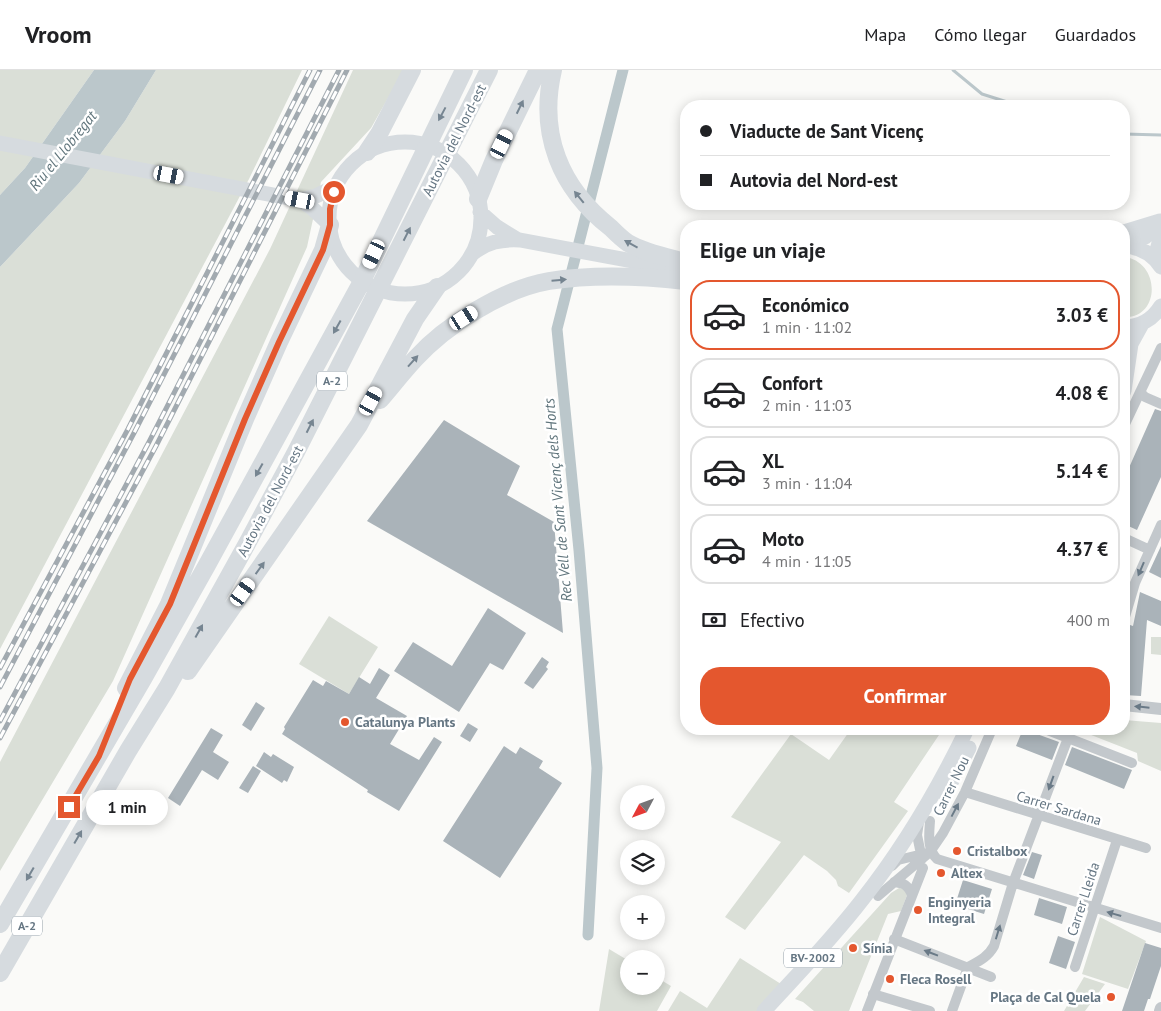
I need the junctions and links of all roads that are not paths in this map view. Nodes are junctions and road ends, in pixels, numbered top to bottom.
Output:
1 (412, 70) edge
2 (464, 70) edge
3 (490, 70) edge
4 (538, 70) edge
5 (553, 70) edge
6 (0, 143) edge
7 (367, 152) junction
8 (336, 186) junction
9 (300, 200) junction
10 (479, 205) junction
11 (1161, 222) edge
12 (330, 225) junction
13 (1161, 236) edge
14 (520, 240) junction
15 (1130, 240) edge
16 (1130, 244) edge
17 (472, 254) junction
18 (680, 260) edge
19 (1159, 265) edge
20 (680, 270) edge
21 (680, 281) edge
22 (436, 287) junction
23 (1161, 306) edge
24 (1142, 324) junction
25 (1130, 325) edge
26 (1161, 348) edge
27 (1130, 356) edge
28 (1140, 392) junction
29 (1161, 404) edge
30 (1130, 413) edge
31 (359, 425) junction
32 (1161, 525) edge
33 (1130, 541) edge
34 (1150, 550) junction
35 (1130, 602) edge
36 (167, 688) junction
37 (1130, 706) edge
38 (1161, 709) edge
39 (964, 735) edge
40 (975, 735) edge
41 (989, 735) edge
42 (1060, 735) edge
43 (1068, 738) junction
44 (99, 756) junction
45 (1132, 763) dead end
46 (964, 792) junction
47 (1038, 816) junction
48 (925, 820) junction
49 (1117, 840) junction
50 (1146, 848) dead end
51 (925, 855) junction
52 (894, 882) junction
53 (1013, 884) junction
54 (876, 891) junction
55 (912, 895) junction
56 (1094, 908) junction
57 (0, 924) edge
58 (1161, 928) edge
59 (894, 939) junction
60 (968, 967) junction
61 (1075, 967) dead end
62 (0, 973) edge
63 (992, 977) dead end
64 (873, 994) junction
65 (764, 1011) edge
66 (776, 1011) edge
67 (867, 1011) edge
68 (930, 1011) edge
69 (952, 1011) edge

1 - 7 highway
2 -> 44 highway, Autovia del Nord-est / A-2
36 -> 3 highway, Autovia del Nord-est / A-2
10 -> 4 highway
18 -> 5 highway
6 - 9 main road
7 - 8 main road
7 - 10 main road
8 - 9 main road
8 - 12 main road
9 - 12 main road
10 - 14 main road
10 - 17 main road
11 - 15 main road
12 - 22 main road
12 - 44 highway
13 - 19 main road
14 - 17 main road
14 - 20 main road
16 - 19 main road
17 - 22 main road
31 -> 21 highway
22 - 31 highway
23 - 24 main road
24 - 25 main road
24 - 27 main road
26 - 28 street
28 - 29 street
28 - 30 street
36 -> 31 highway
32 - 34 street
33 - 34 street
34 -> 35 street
62 -> 36 highway, Autovia del Nord-est / A-2
38 -> 37 street
39 - 48 main road, BV-2002
40 - 48 main road, BV-2002
41 - 46 street, Carrer Nou
42 - 43 street
43 - 45 street
43 -> 47 street
44 -> 57 highway, Autovia del Nord-est / A-2
46 - 47 street, Carrer Sardana
51 -> 46 street, Carrer Nou
47 - 49 street, Carrer Sardana
47 - 53 street
48 - 51 main road, BV-2002
48 - 54 main road, BV-2002
49 - 50 street, Carrer Sardana
49 - 56 street, Carrer Lleida
51 - 52 street, BV-2002
51 - 53 street
51 - 54 main road, BV-2002
51 - 55 street, Carrer Nou
52 - 54 street, BV-2002
52 - 55 street
53 - 56 street
60 -> 53 street
54 - 65 main road, BV-2002
54 - 66 main road, BV-2002
55 - 59 street, Carrer Nou
58 -> 56 street
56 - 61 street, Carrer Lleida
60 -> 59 street
59 - 64 street, Carrer Nou
60 - 63 street
60 - 69 street
64 - 67 street, Carrer Nou
64 - 68 street

